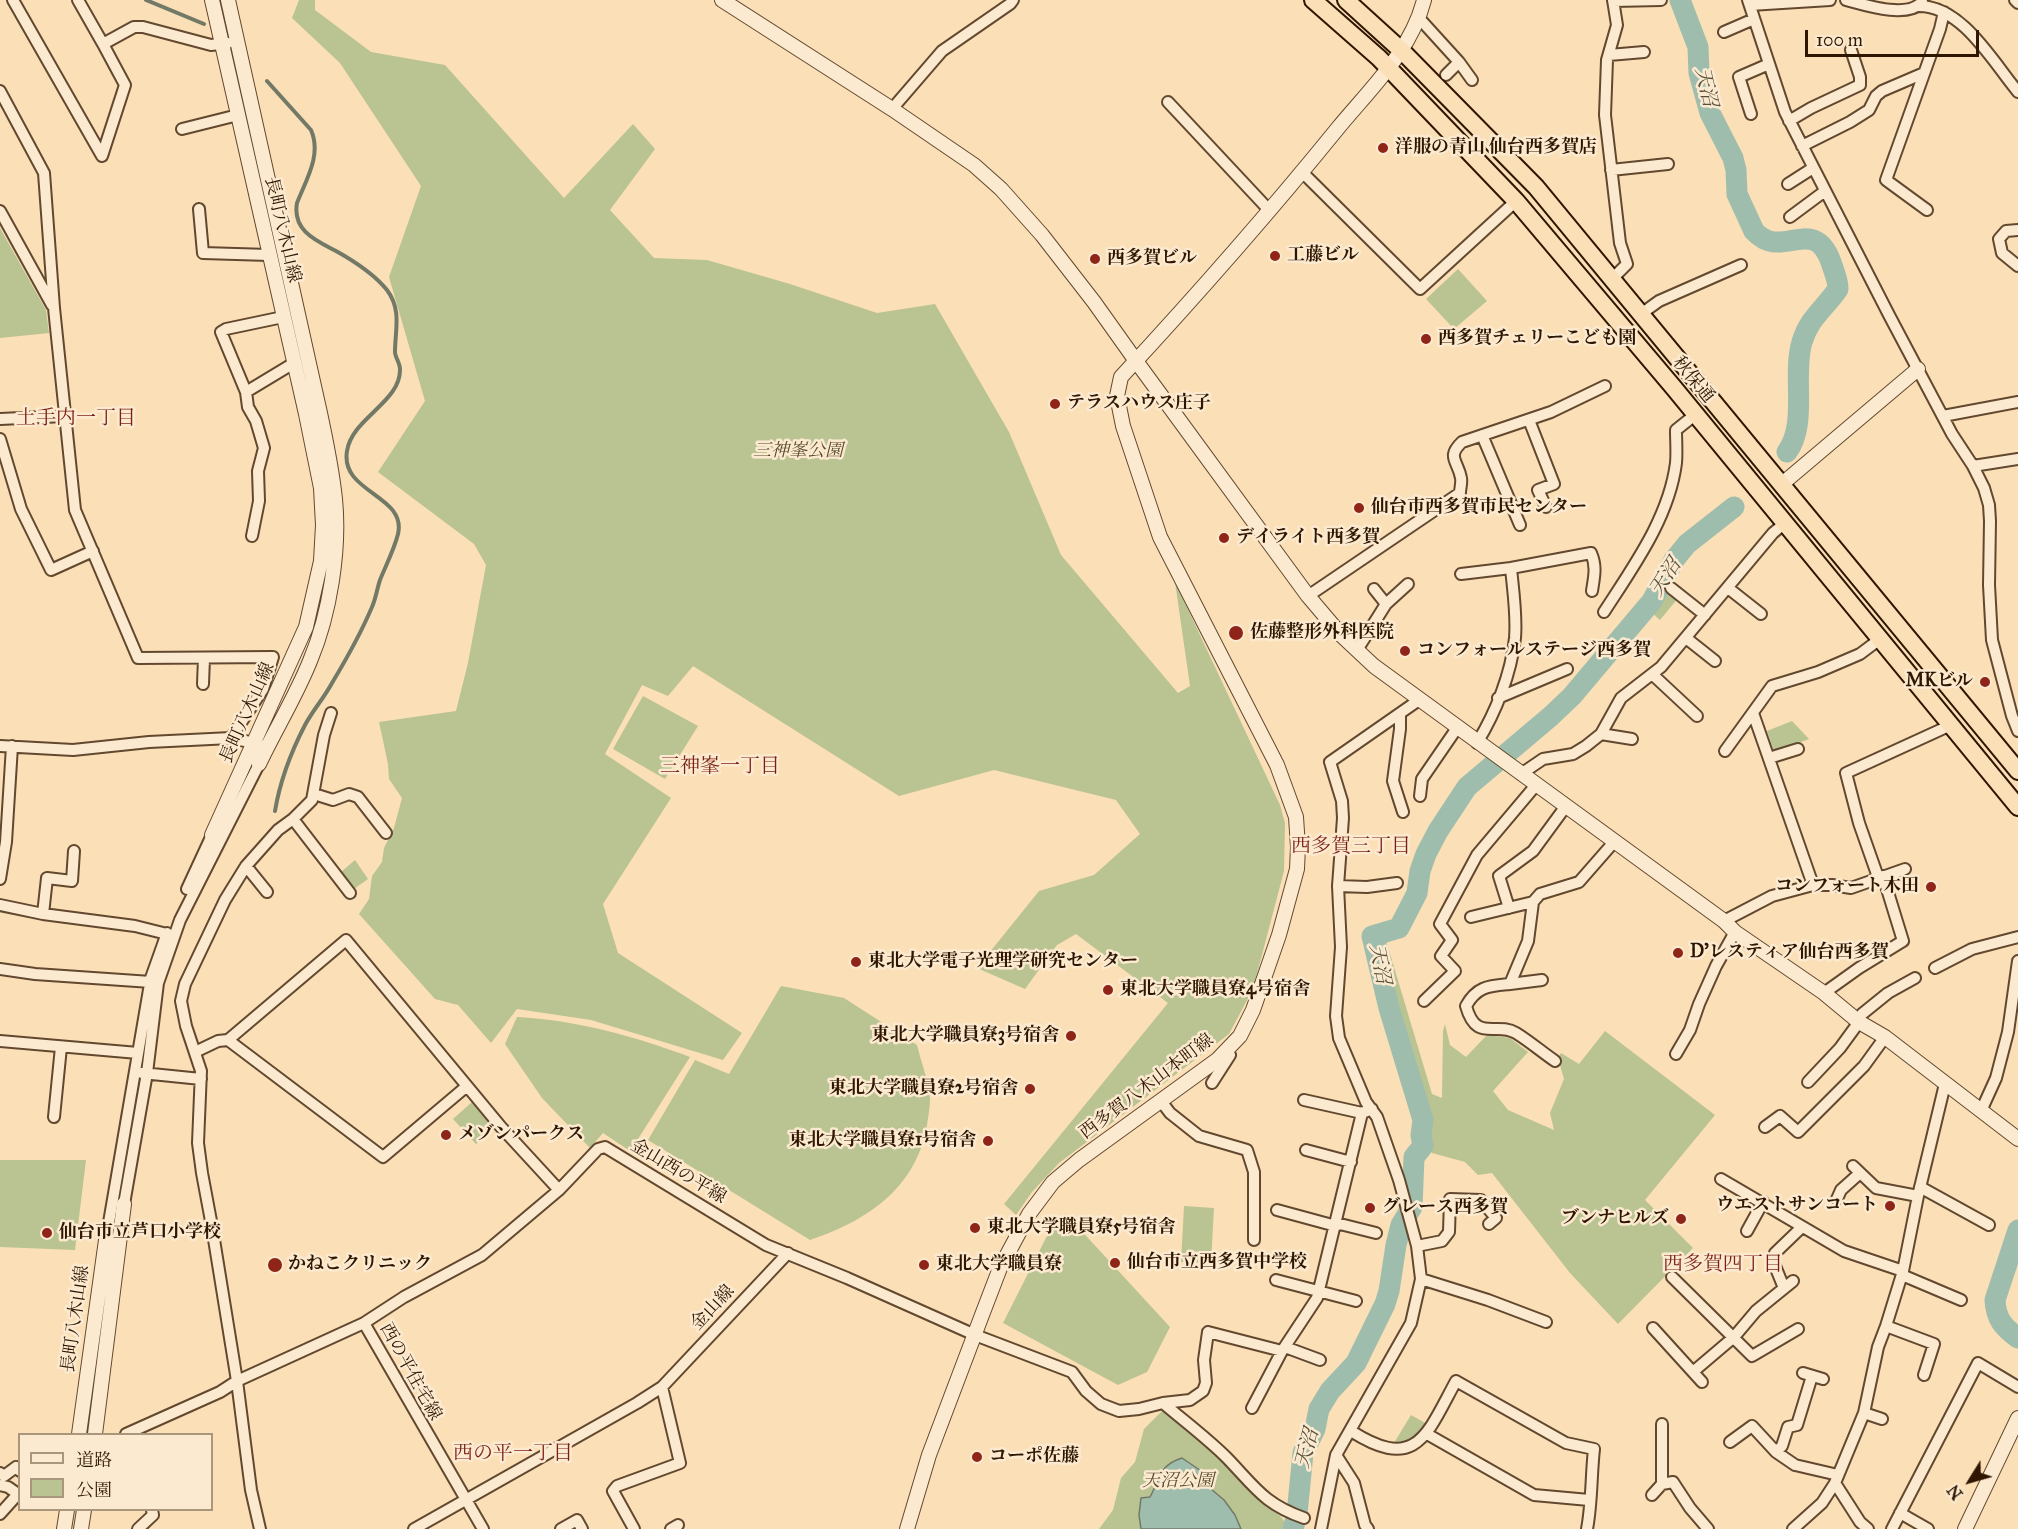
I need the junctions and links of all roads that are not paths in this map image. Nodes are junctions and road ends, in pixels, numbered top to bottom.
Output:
1 (78, 0) edge
2 (212, 0) edge
3 (228, 0) edge
4 (722, 0) edge
5 (1013, 0) edge
6 (1313, 0) edge
7 (1346, 0) edge
8 (1424, 0) edge
9 (1613, 0) edge
10 (1661, 0) edge
11 (1830, 0) edge
12 (1846, 0) edge
13 (15, 1) edge
14 (1749, 2) edge
15 (1922, 3) edge
16 (1944, 12) junction
17 (1419, 18) junction
18 (1754, 19) junction
19 (1724, 32) dead end
20 (237, 42) junction
21 (103, 44) junction
22 (222, 44) junction
23 (1851, 50) dead end
24 (1402, 51) junction
25 (1644, 52) dead end
26 (1609, 55) junction
27 (1459, 62) junction
28 (1769, 64) junction
29 (1388, 68) junction
30 (1924, 72) junction
31 (1442, 79) junction
32 (1472, 80) dead end
33 (0, 91) edge
34 (2018, 92) edge
35 (1168, 102) dead end
36 (892, 109) junction
37 (1751, 114) dead end
38 (238, 115) junction
39 (1789, 121) junction
40 (182, 129) dead end
41 (1802, 146) junction
42 (1668, 164) dead end
43 (1813, 168) junction
44 (1611, 170) junction
45 (1302, 172) junction
46 (1788, 184) dead end
47 (1825, 191) junction
48 (1516, 201) junction
49 (199, 209) dead end
50 (0, 210) edge
51 (1269, 210) junction
52 (1927, 210) dead end
53 (1790, 217) dead end
54 (2018, 230) edge
55 (269, 255) junction
56 (51, 260) junction
57 (1741, 265) dead end
58 (2018, 266) edge
59 (32, 268) junction
60 (1612, 279) junction
61 (54, 308) junction
62 (1641, 314) junction
63 (283, 317) junction
64 (1136, 361) junction
65 (294, 363) junction
66 (1918, 369) junction
67 (1605, 386) dead end
68 (246, 392) junction
69 (2018, 402) edge
70 (1696, 414) junction
71 (65, 416) junction
72 (1942, 416) junction
73 (0, 419) edge
74 (1529, 420) junction
75 (1482, 435) junction
76 (0, 440) edge
77 (2018, 459) edge
78 (1973, 466) junction
79 (1782, 484) junction
80 (1545, 507) dead end
81 (1785, 523) junction
82 (1520, 525) dead end
83 (252, 536) dead end
84 (93, 551) junction
85 (1510, 568) junction
86 (1461, 574) dead end
87 (1408, 584) dead end
88 (1671, 588) dead end
89 (1728, 588) junction
90 (1374, 589) dead end
91 (1592, 591) dead end
92 (1308, 596) junction
93 (1386, 604) junction
94 (1604, 612) dead end
95 (1761, 614) dead end
96 (1705, 615) junction
97 (1686, 638) junction
98 (1880, 639) junction
99 (1357, 650) junction
100 (204, 658) junction
101 (1715, 661) dead end
102 (1567, 669) dead end
103 (1652, 674) junction
104 (203, 684) dead end
105 (1498, 698) junction
106 (1419, 700) junction
107 (332, 713) dead end
108 (1753, 713) junction
109 (1400, 715) junction
110 (1697, 716) dead end
111 (1951, 725) junction
112 (1457, 728) junction
113 (2018, 730) edge
114 (1601, 734) junction
115 (231, 738) junction
116 (1632, 739) dead end
117 (1477, 743) junction
118 (261, 745) junction
119 (0, 746) edge
120 (12, 746) junction
121 (1798, 749) dead end
122 (1725, 751) dead end
123 (1769, 758) junction
124 (259, 764) joint
125 (2018, 771) edge
126 (1521, 774) junction
127 (1536, 785) junction
128 (314, 794) junction
129 (1420, 796) dead end
130 (1566, 806) junction
131 (2018, 807) edge
132 (1403, 812) dead end
133 (293, 819) junction
134 (386, 833) dead end
135 (213, 835) joint
136 (3, 842) edge
137 (1614, 842) junction
138 (74, 851) dead end
139 (246, 866) junction
140 (1905, 868) dead end
141 (1881, 877) junction
142 (0, 879) edge
143 (1396, 883) dead end
144 (1813, 885) junction
145 (1338, 886) junction
146 (267, 892) dead end
147 (350, 893) dead end
148 (1533, 902) junction
149 (0, 905) edge
150 (1509, 908) junction
151 (43, 914) junction
152 (1470, 917) dead end
153 (1724, 921) junction
154 (1735, 932) junction
155 (166, 934) junction
156 (2018, 937) edge
157 (2018, 962) edge
158 (1935, 968) dead end
159 (0, 969) edge
160 (1915, 978) dead end
161 (1542, 980) dead end
162 (151, 982) junction
163 (1510, 984) junction
164 (1824, 993) junction
165 (1424, 1001) dead end
166 (1859, 1022) junction
167 (2013, 1029) edge
168 (1885, 1037) junction
169 (228, 1040) junction
170 (0, 1041) edge
171 (61, 1047) junction
172 (1227, 1050) junction
173 (195, 1052) junction
174 (138, 1053) junction
175 (1676, 1054) dead end
176 (1555, 1061) dead end
177 (142, 1073) junction
178 (201, 1079) junction
179 (1808, 1082) dead end
180 (1212, 1083) dead end
181 (1945, 1084) junction
182 (467, 1086) junction
183 (1304, 1100) dead end
184 (1161, 1101) junction
185 (1367, 1111) junction
186 (1982, 1111) junction
187 (54, 1117) dead end
188 (1765, 1127) dead end
189 (2018, 1139) edge
190 (1306, 1150) dead end
191 (1351, 1162) junction
192 (1721, 1179) dead end
193 (559, 1190) junction
194 (1919, 1191) junction
195 (1837, 1199) dead end
196 (1763, 1202) junction
197 (124, 1204) joint
198 (1277, 1210) dead end
199 (1336, 1224) junction
200 (1489, 1224) dead end
201 (1989, 1225) dead end
202 (1802, 1227) junction
203 (1747, 1231) dead end
204 (1376, 1233) dead end
205 (106, 1240) joint
206 (1254, 1240) dead end
207 (1417, 1246) junction
208 (788, 1253) junction
209 (1902, 1273) junction
210 (1672, 1277) dead end
211 (1276, 1280) dead end
212 (1421, 1280) junction
213 (1793, 1281) dead end
214 (1784, 1288) junction
215 (1318, 1292) junction
216 (1961, 1300) dead end
217 (1356, 1301) dead end
218 (1546, 1322) dead end
219 (363, 1323) junction
220 (1886, 1326) junction
221 (1653, 1328) dead end
222 (1798, 1329) dead end
223 (975, 1335) junction
224 (1734, 1337) junction
225 (1284, 1349) junction
226 (1320, 1360) dead end
227 (1694, 1371) junction
228 (1924, 1375) dead end
229 (1823, 1379) dead end
230 (237, 1381) junction
231 (1702, 1382) dead end
232 (662, 1387) junction
233 (2018, 1387) edge
234 (1163, 1403) junction
235 (1252, 1408) dead end
236 (1864, 1413) junction
237 (1882, 1419) dead end
238 (1662, 1424) dead end
239 (2016, 1424) edge
240 (1351, 1431) junction
241 (79, 1433) edge
242 (95, 1433) edge
243 (131, 1433) edge
244 (1427, 1434) junction
245 (1730, 1443) dead end
246 (1776, 1452) junction
247 (1336, 1455) junction
248 (18, 1469) edge
249 (0, 1473) edge
250 (1836, 1479) junction
251 (1662, 1484) junction
252 (0, 1485) edge
253 (18, 1492) edge
254 (18, 1494) edge
255 (1652, 1495) dead end
256 (467, 1500) junction
257 (1589, 1500) junction
258 (68, 1511) edge
259 (84, 1511) edge
260 (152, 1511) edge
261 (1900, 1512) junction
262 (0, 1514) edge
263 (1304, 1518) dead end
264 (1861, 1527) edge
265 (64, 1529) edge
266 (81, 1529) edge
267 (138, 1529) edge
268 (260, 1529) edge
269 (414, 1529) edge
270 (483, 1529) edge
271 (561, 1529) edge
272 (582, 1529) edge
273 (634, 1529) edge
274 (907, 1529) edge
275 (1321, 1529) edge
276 (1368, 1529) edge
277 (1587, 1529) edge
278 (1708, 1529) edge
279 (1793, 1529) edge
280 (1892, 1529) edge
281 (1928, 1529) edge
282 (1965, 1529) edge

1 - 21 street
2 - 22 street, 長町八木山線
3 - 20 street
4 - 36 street
5 - 36 street
6 - 29 highway, 秋保通
7 - 24 highway, 秋保通
8 - 17 street, 西多賀八木山本町線
9 - 10 street
9 - 26 street
11 - 14 street
12 - 15 street
13 - 21 street
14 - 18 street
15 - 16 street
16 - 30 street
16 - 34 street
17 - 24 street, 西多賀八木山本町線
17 - 27 street
18 - 19 street
18 - 28 street
20 - 22 street
20 - 118 street
21 - 22 street
22 - 38 street, 長町八木山線
23 - 39 street
24 - 29 street, 西多賀八木山本町線
24 - 31 highway, 秋保通
25 - 26 street
26 - 44 street
27 - 31 street
27 - 32 street
28 - 37 street
28 - 39 street
29 - 45 street, 西多賀八木山本町線
29 - 48 highway, 秋保通
30 - 41 street
30 - 52 street
31 - 60 highway, 秋保通
33 - 56 street
35 - 51 street
36 - 64 street
38 - 40 street
38 - 55 street, 長町八木山線
39 - 41 street
41 - 43 street
42 - 44 street
43 - 46 street
43 - 47 street
44 - 60 street
45 - 48 street
45 - 51 street, 西多賀八木山本町線
47 - 53 street
47 - 66 street
48 - 70 highway, 秋保通
49 - 55 street
50 - 59 street
51 - 64 street, 西多賀八木山本町線
54 - 58 street
55 - 63 street, 長町八木山線
56 - 59 street
56 - 61 street
57 - 62 street
59 - 61 street
60 - 62 highway, 秋保通
61 - 71 street
62 - 79 highway, 秋保通
63 - 65 street, 長町八木山線
63 - 68 street
64 - 92 street
64 - 172 street, 西多賀八木山本町線
65 - 68 street
65 - 118 street, 長町八木山線
66 - 72 street
66 - 79 street
67 - 74 street
68 - 83 street
69 - 72 street
70 - 81 highway, 秋保通
70 - 94 street
71 - 73 street
71 - 84 street
72 - 78 street
74 - 75 street
74 - 80 street
75 - 82 street
75 - 92 street
76 - 84 street
77 - 78 street
78 - 113 street
79 - 125 highway, 秋保通
81 - 89 street
81 - 98 highway, 秋保通
84 - 100 street
85 - 86 street
85 - 91 street
85 - 105 street
87 - 93 street
88 - 96 street
89 - 95 street
89 - 96 street
90 - 93 street
92 - 99 street
93 - 99 street
96 - 97 street
97 - 101 street
97 - 103 street
98 - 108 street
98 - 111 highway, 秋保通
99 - 106 street
100 - 104 street
100 - 115 street
102 - 105 street
103 - 110 street
103 - 114 street
105 - 117 street
106 - 109 street
106 - 112 street
107 - 128 street
108 - 122 street
108 - 123 street
109 - 132 street
109 - 145 street
111 - 131 highway, 秋保通
111 - 141 street
112 - 117 street
112 - 129 street
114 - 116 street
114 - 126 street
115 - 118 street
115 - 120 street
117 - 126 street
118 - 124 street
118 - 135 street, 長町八木山線
119 - 120 street
120 - 136 street
121 - 123 street
123 - 144 street
124 - 177 street
126 - 127 street
127 - 130 street
127 - 165 street
128 - 133 street
128 - 134 street
130 - 137 street
130 - 150 street
133 - 139 street
133 - 147 street
135 - 155 street, 長町八木山線
136 - 142 street
137 - 148 street
137 - 153 street
138 - 151 street
139 - 146 street
139 - 173 street
140 - 141 street
141 - 144 street
141 - 164 street
143 - 145 street
144 - 153 street
145 - 185 street
148 - 150 street
148 - 163 street
149 - 151 street
150 - 152 street
151 - 155 street
153 - 154 street
154 - 164 street
154 - 175 street
155 - 162 street, 長町八木山線
156 - 158 street
157 - 167 street
159 - 162 street
160 - 166 street
161 - 163 street
162 - 174 street, 長町八木山線
163 - 176 street
164 - 166 street
166 - 168 street
166 - 179 street
167 - 186 street
168 - 181 street
168 - 188 street
169 - 173 street
169 - 182 street
169 - 182 street
170 - 171 street
171 - 174 street
171 - 187 street
172 - 180 street
172 - 184 street, 西多賀八木山本町線
173 - 178 street
174 - 177 street, 長町八木山線
177 - 178 street
177 - 197 street
177 - 205 street, 長町八木山線
178 - 230 street
181 - 186 street
181 - 194 street
182 - 193 street
183 - 185 street
184 - 206 street
184 - 223 street, 西多賀八木山本町線
185 - 191 street
185 - 207 street
186 - 189 street
190 - 191 street
191 - 199 street
192 - 196 street
193 - 208 street, 金山西の平線
193 - 219 street, 金山西の平線
194 - 195 street
194 - 201 street
194 - 209 street
196 - 202 street
196 - 203 street
197 - 242 street
198 - 199 street
199 - 204 street
199 - 215 street
200 - 207 street
202 - 209 street
202 - 214 street
205 - 241 street, 長町八木山線
207 - 212 street
208 - 223 street, 金山西の平線
208 - 232 street, 金山線
209 - 216 street
209 - 220 street
210 - 224 street
211 - 215 street
212 - 218 street
212 - 240 street
213 - 214 street
214 - 224 street
215 - 217 street
215 - 225 street
219 - 230 street, 金山西の平線
219 - 256 street, 西の平住宅線
220 - 228 street
220 - 236 street
221 - 227 street
222 - 224 street
223 - 234 street, 金山西の平線
223 - 274 street, 西多賀八木山本町線
224 - 227 street
225 - 226 street
225 - 234 street, 金山西の平線
225 - 235 street
227 - 231 street
229 - 246 street
230 - 243 street, 金山西の平線
230 - 268 street
232 - 256 street, 金山線
232 - 273 street
233 - 261 street
234 - 263 street
236 - 237 street
236 - 250 street
238 - 251 street
239 - 282 street
240 - 244 street
240 - 247 street
244 - 257 street
244 - 257 street
245 - 246 street
246 - 250 street
247 - 275 street
247 - 276 street
248 - 249 street
250 - 264 street
250 - 279 street
251 - 255 street
251 - 278 street
252 - 253 street
254 - 262 street
256 - 269 street, 金山線
256 - 270 street, 西の平住宅線
257 - 277 street
258 - 265 street
259 - 266 street
260 - 267 street
261 - 280 street
261 - 281 street
271 - 272 street

